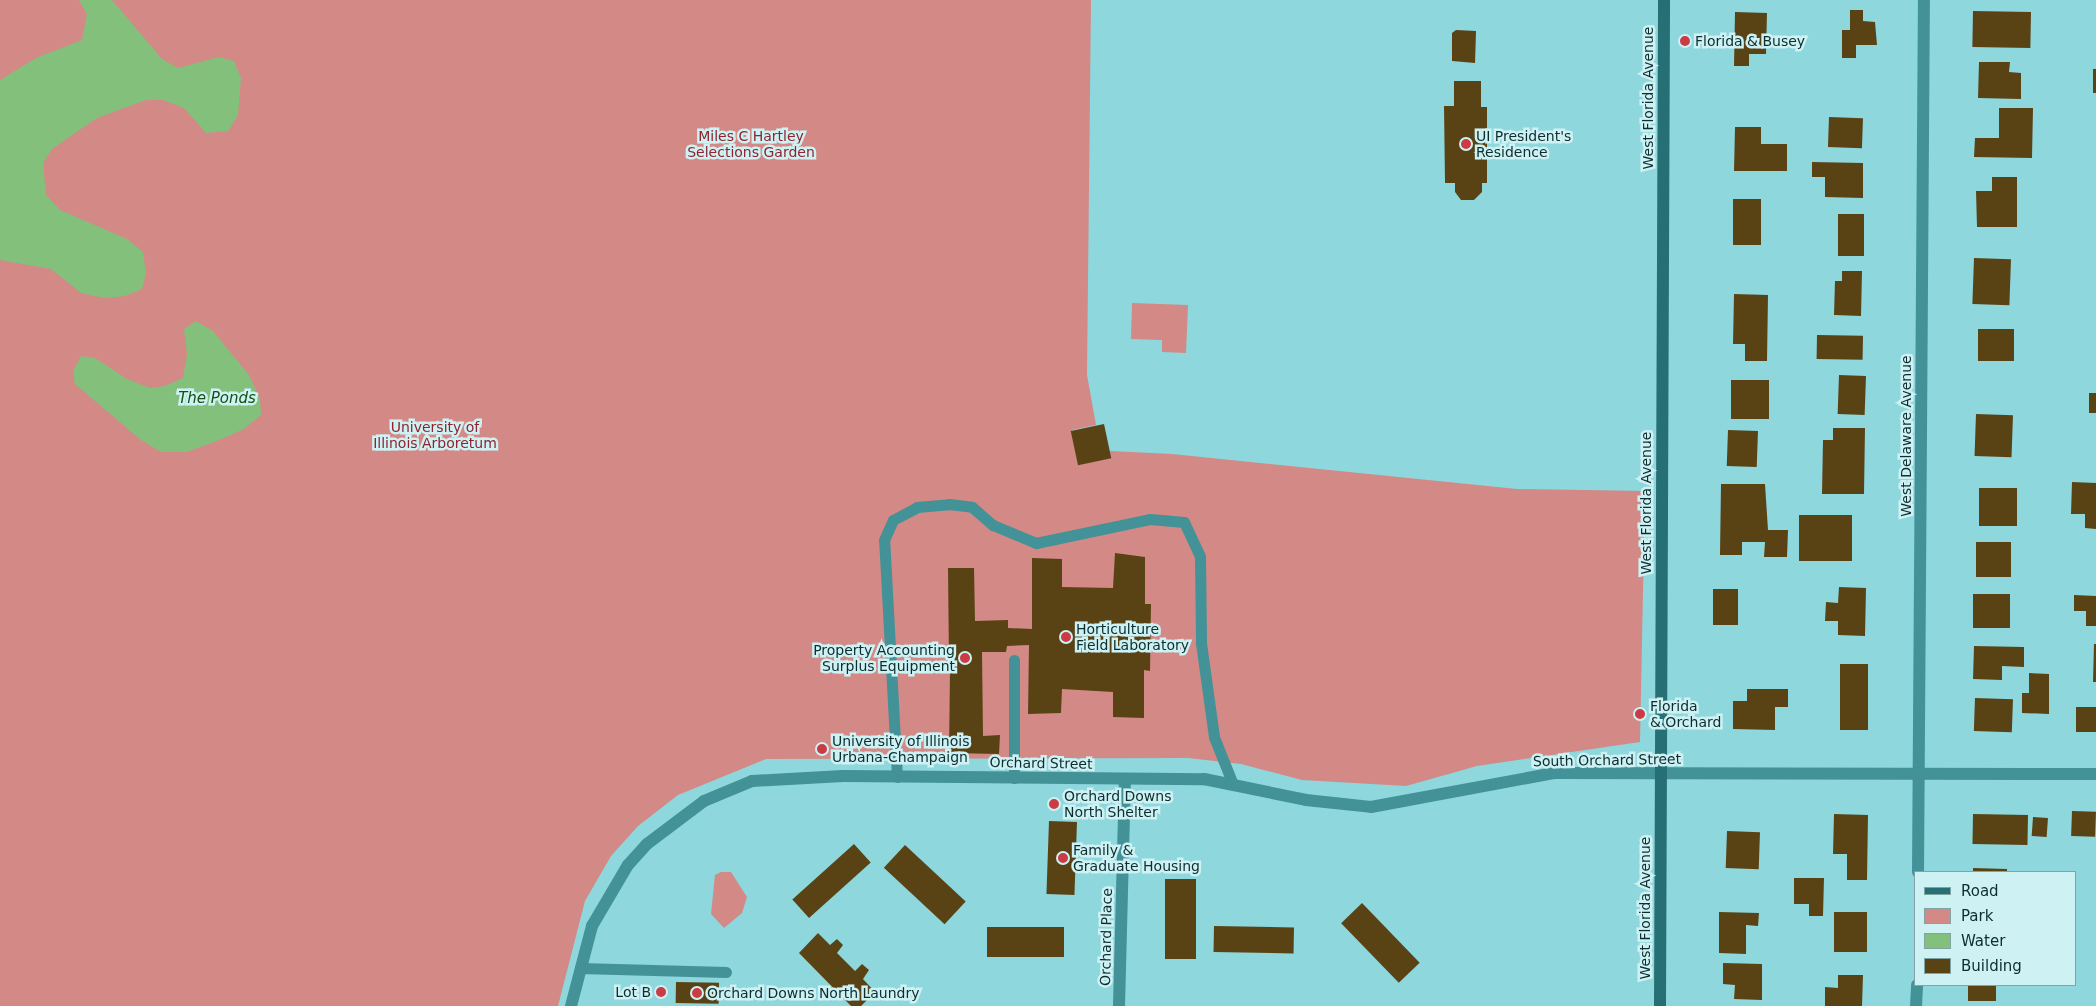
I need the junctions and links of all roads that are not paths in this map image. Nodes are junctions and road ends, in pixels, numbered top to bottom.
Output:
1 (1664, 0) edge
2 (1924, 0) edge
3 (1014, 660) dead end
4 (1660, 773) junction
5 (1918, 774) junction
6 (2096, 774) edge
7 (898, 777) junction
8 (1014, 778) junction
9 (1125, 779) junction
10 (1232, 782) junction
11 (1918, 871) edge
12 (580, 968) junction
13 (726, 972) dead end
14 (1917, 986) edge
15 (571, 1006) edge
16 (1119, 1006) edge
17 (1660, 1006) edge
18 (1916, 1006) edge

1 - 4 main road, West Florida Avenue
2 - 5 street, West Delaware Avenue
3 - 8 lane
4 - 5 street, South Orchard Street
4 - 10 street, South Orchard Street
4 - 17 main road, West Florida Avenue
5 - 6 street, South Orchard Street
5 - 11 street, West Delaware Avenue
7 - 8 street, Orchard Street
7 - 10 lane
7 - 12 street, Orchard Street
8 - 9 street, Orchard Street
9 - 10 street, South Orchard Street
9 - 16 street, Orchard Place
12 - 13 lane
12 - 15 street, Orchard Street
14 - 18 street

